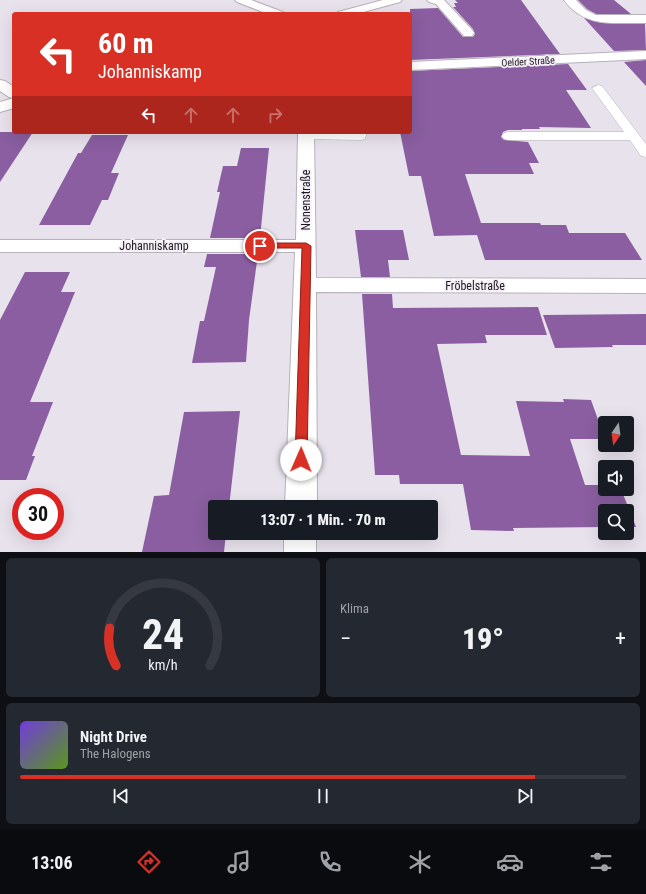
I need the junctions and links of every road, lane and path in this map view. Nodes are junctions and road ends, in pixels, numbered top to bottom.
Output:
1 (241, 0) edge
2 (396, 0) edge
3 (433, 0) edge
4 (570, 0) edge
5 (273, 12) edge
6 (350, 12) edge
7 (646, 19) edge
8 (468, 34) dead end
9 (646, 55) edge
10 (412, 66) edge
11 (0, 84) edge
12 (598, 88) dead end
13 (12, 93) edge
14 (12, 104) edge
15 (0, 107) edge
16 (306, 134) edge
17 (361, 134) edge
18 (508, 136) dead end
19 (634, 136) junction
20 (646, 153) edge
21 (306, 246) junction
22 (0, 247) edge
23 (305, 285) junction
24 (646, 286) edge
25 (300, 500) edge
26 (300, 540) edge
27 (300, 552) edge

1 - 5 street
2 - 6 street
3 - 8 street
4 - 7 street
9 - 10 street, Oelder Straße
11 - 13 street
12 - 19 lane
14 - 15 street
16 - 17 lane
16 - 21 street, Nonenstraße
18 - 19 lane
19 - 20 lane
21 - 22 street, Johanniskamp
21 - 23 street, Nonenstraße
23 - 24 street, Fröbelstraße
23 - 25 street, Nonenstraße
26 - 27 street

